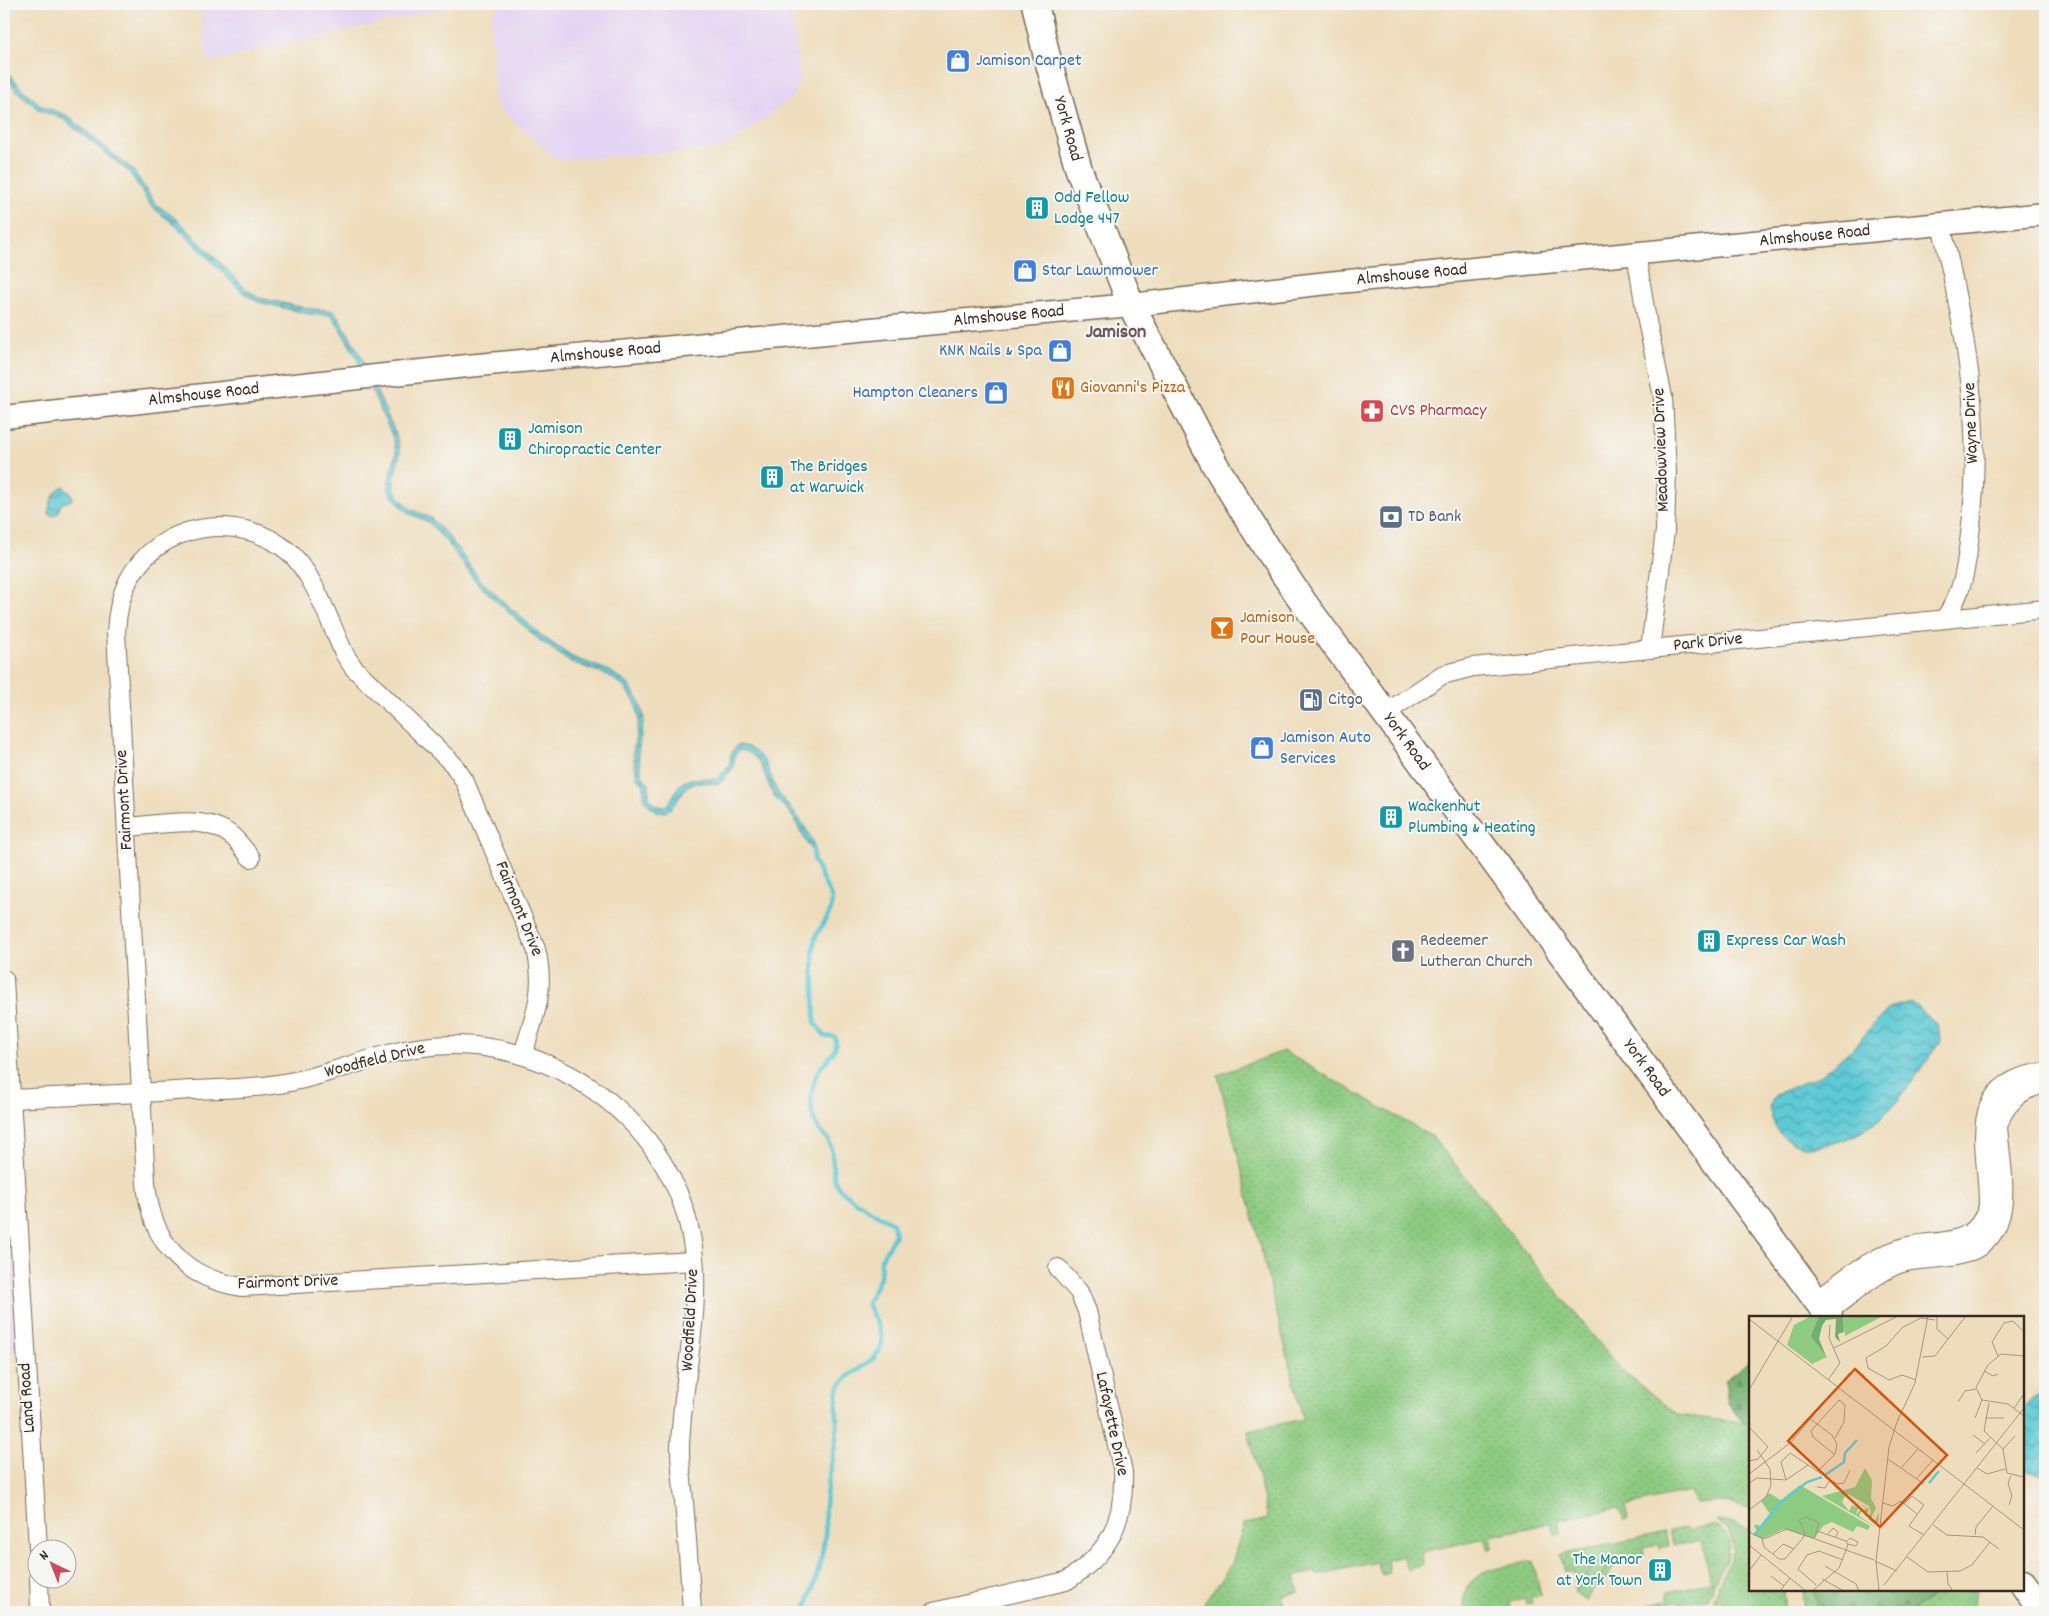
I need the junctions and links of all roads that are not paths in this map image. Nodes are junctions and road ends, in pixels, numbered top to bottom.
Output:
1 (1035, 4) edge
2 (2045, 214) edge
3 (1941, 224) junction
4 (1636, 253) junction
5 (1131, 306) junction
6 (4, 416) edge
7 (2045, 609) edge
8 (1944, 620) junction
9 (1650, 649) junction
10 (1384, 714) junction
11 (127, 827) junction
12 (251, 858) dead end
13 (4, 979) edge
14 (523, 1054) junction
15 (2045, 1072) edge
16 (2045, 1085) edge
17 (141, 1093) junction
18 (10, 1099) junction
19 (694, 1261) junction
20 (1058, 1268) dead end
21 (1823, 1310) edge
22 (37, 1538) edge
23 (2024, 1584) edge
24 (39, 1588) edge
25 (40, 1612) edge
26 (692, 1612) edge
27 (939, 1612) edge
28 (2043, 1612) edge

1 - 5 highway, York Road
2 - 3 main road, Almshouse Road
3 - 4 main road, Almshouse Road
3 - 8 street, Wayne Drive
4 - 5 main road, Almshouse Road
4 - 9 street, Meadowview Drive
5 - 6 main road, Almshouse Road
5 - 10 highway, York Road
7 - 8 street, Park Drive
8 - 9 street, Park Drive
9 - 10 street, Park Drive
10 - 21 highway, York Road
11 - 12 street
11 - 14 street, Fairmont Drive
11 - 17 street, Fairmont Drive
13 - 18 street, Land Road
14 - 17 street, Woodfield Drive
14 - 19 street, Woodfield Drive
15 - 21 street
16 - 21 street
17 - 18 street, Woodfield Drive
17 - 19 street, Fairmont Drive
18 - 22 street, Land Road
19 - 26 street, Woodfield Drive
20 - 27 street, Lafayette Drive
23 - 28 highway
24 - 25 street

